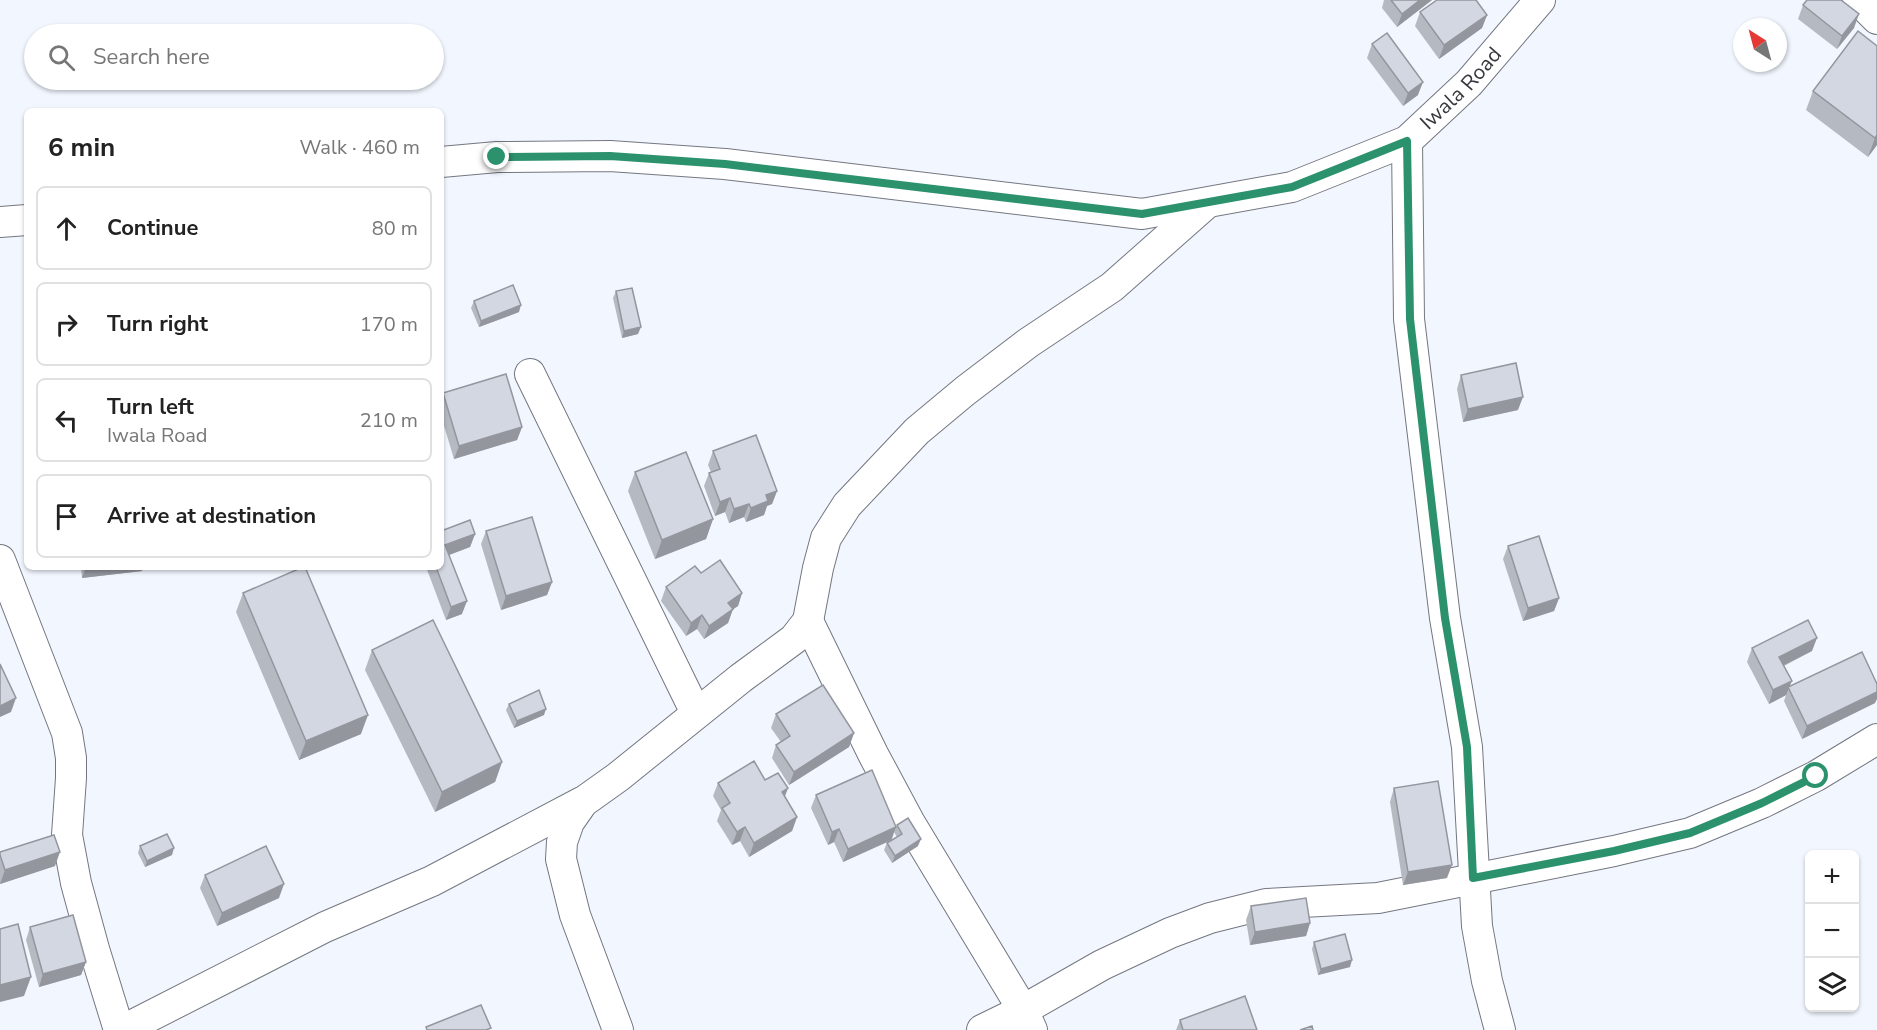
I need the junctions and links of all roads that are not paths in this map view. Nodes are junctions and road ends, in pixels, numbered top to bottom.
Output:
1 (1540, 0) edge
2 (1858, 0) edge
3 (1877, 19) edge
4 (1407, 141) junction
5 (444, 162) edge
6 (1207, 203) junction
7 (24, 220) edge
8 (0, 222) edge
9 (530, 374) dead end
10 (0, 560) edge
11 (808, 621) junction
12 (696, 713) junction
13 (1877, 739) edge
14 (583, 801) junction
15 (1473, 878) junction
16 (171, 1019) edge
17 (1027, 1020) edge
18 (121, 1030) edge
19 (618, 1030) edge
20 (982, 1030) edge
21 (1500, 1030) edge

1 - 4 street, Iwala Road
2 - 3 street
4 - 6 street, Iwala Road
4 - 15 street
5 - 6 street, Iwala Road
6 - 11 street
7 - 8 street
9 - 12 street
10 - 18 street
11 - 12 street
11 - 17 street
12 - 14 street
13 - 15 street
14 - 16 street
14 - 19 street
15 - 17 street
15 - 21 street
16 - 18 street
17 - 20 street

